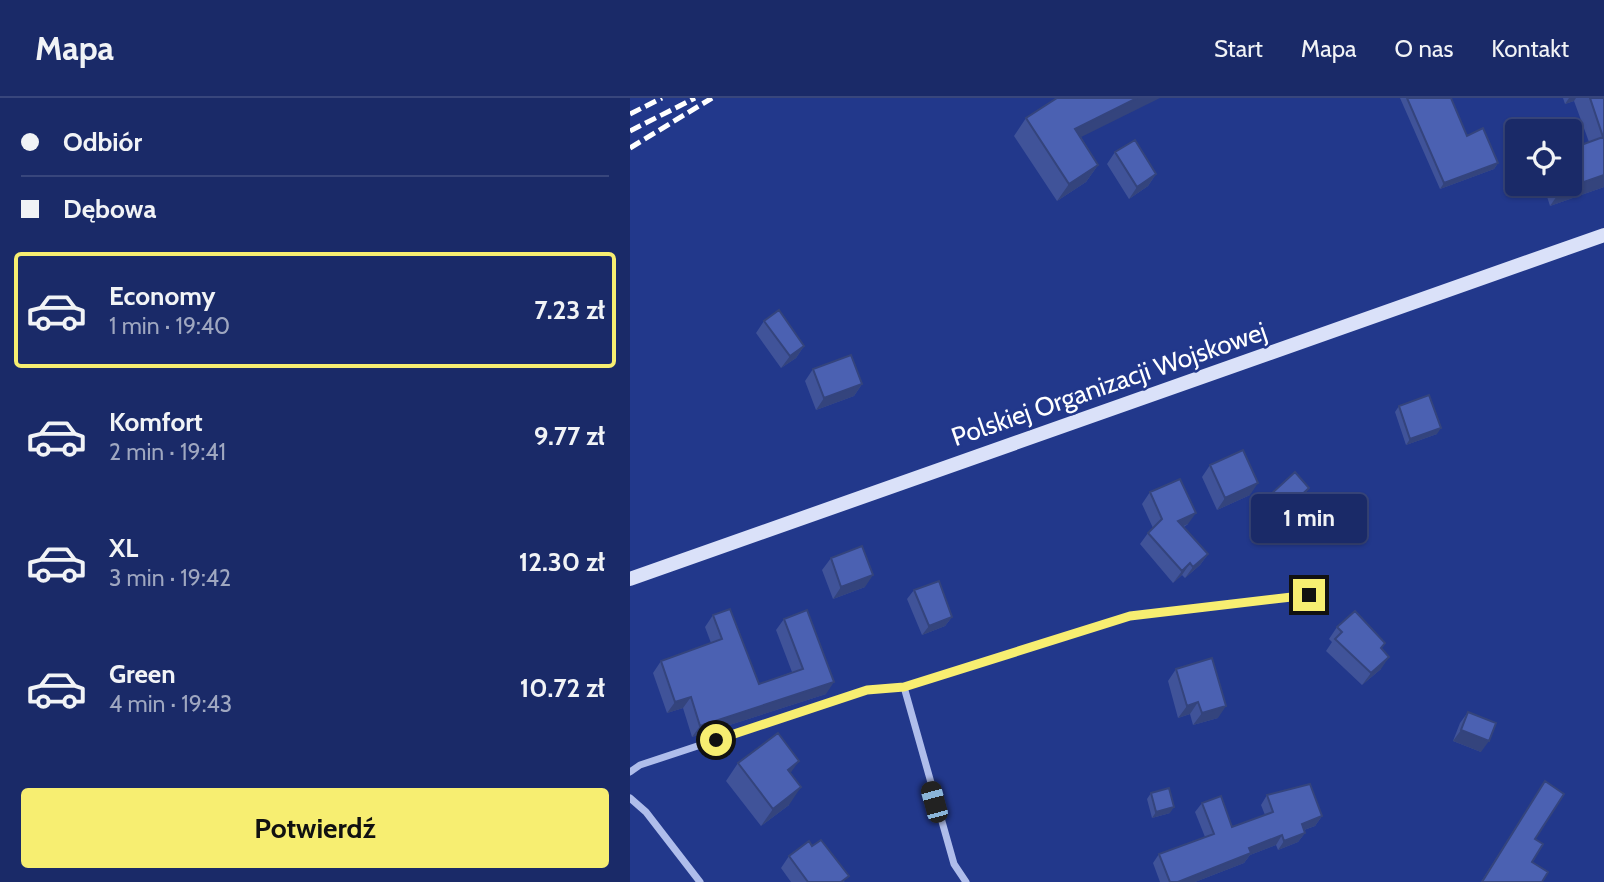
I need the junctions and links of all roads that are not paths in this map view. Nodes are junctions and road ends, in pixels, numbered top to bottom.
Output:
1 (1604, 235) edge
2 (630, 579) edge
3 (1309, 595) dead end
4 (904, 687) junction
5 (630, 772) edge
6 (630, 798) edge
7 (700, 882) edge
8 (966, 882) edge

1 - 2 main road, Polskiej Organizacji Wojskowej
3 - 4 street
4 - 5 street
4 - 8 street
6 - 7 street

